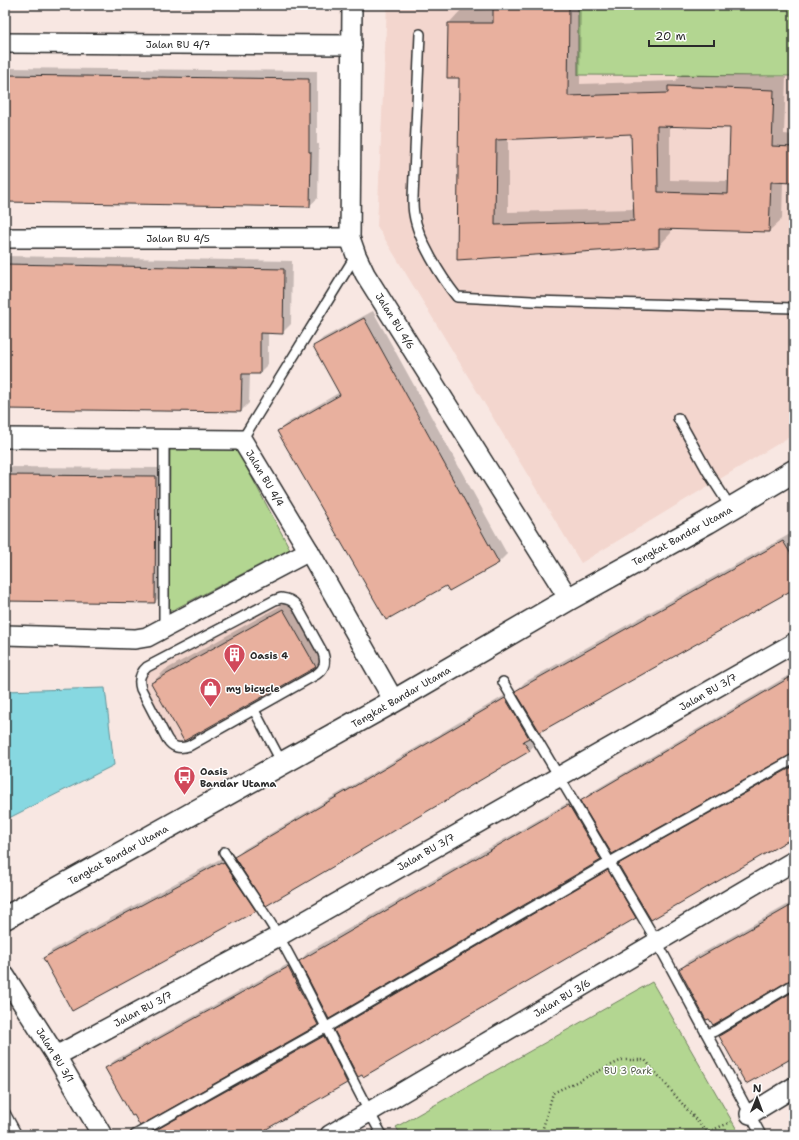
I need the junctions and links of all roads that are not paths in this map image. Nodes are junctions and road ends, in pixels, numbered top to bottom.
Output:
1 (352, 5) edge
2 (420, 34) dead end
3 (5, 43) edge
4 (352, 45) junction
5 (5, 238) edge
6 (353, 246) junction
7 (794, 308) edge
8 (678, 418) dead end
9 (5, 438) edge
10 (164, 440) junction
11 (242, 440) junction
12 (794, 471) edge
13 (731, 508) junction
14 (310, 551) junction
15 (569, 599) junction
16 (164, 628) junction
17 (5, 635) edge
18 (794, 643) edge
19 (503, 682) dead end
20 (394, 701) junction
21 (254, 710) junction
22 (794, 759) edge
23 (282, 763) junction
24 (559, 777) junction
25 (224, 852) dead end
26 (794, 861) edge
27 (610, 862) junction
28 (5, 918) edge
29 (278, 936) junction
30 (657, 942) junction
31 (5, 976) edge
32 (794, 984) edge
33 (327, 1027) junction
34 (707, 1034) junction
35 (56, 1056) junction
36 (794, 1087) edge
37 (369, 1112) junction
38 (5, 1113) edge
39 (750, 1114) junction
40 (17, 1135) edge
41 (102, 1135) edge
42 (135, 1135) edge
43 (330, 1135) edge
44 (382, 1135) edge
45 (761, 1135) edge

1 - 4 street, Jalan BU 4/6
2 - 7 lane
3 - 4 street, Jalan BU 4/7
4 - 6 street, Jalan BU 4/6
5 - 6 street, Jalan BU 4/5
6 - 11 lane
6 - 15 street, Jalan BU 4/6
8 - 13 lane
9 - 10 street, Jalan BU 4/4
10 - 11 street, Jalan BU 4/4
10 - 16 lane
11 - 14 street, Jalan BU 4/4
12 - 13 street, Tengkat Bandar Utama
13 - 15 street, Tengkat Bandar Utama
14 - 16 street
14 - 20 street, Jalan BU 4/4
15 - 20 street, Tengkat Bandar Utama
16 - 17 street
18 - 24 street, Jalan BU 3/7
19 - 24 lane
20 - 23 street, Tengkat Bandar Utama
21 - 21 lane
21 - 23 lane
22 - 27 lane
23 - 28 street, Tengkat Bandar Utama
24 - 27 lane
24 - 29 street, Jalan BU 3/7
25 - 29 lane
26 - 30 street, Jalan BU 3/6
27 - 30 lane
27 - 33 lane
29 - 33 lane
29 - 35 street, Jalan BU 3/7
30 - 34 lane
30 - 37 street, Jalan BU 3/6
31 - 35 street, Jalan BU 3/1
32 - 34 lane
33 - 37 lane
33 - 42 lane
34 - 39 lane
35 - 41 street, Jalan BU 3/1
36 - 39 street
37 - 43 street, Jalan BU 3/6
37 - 44 lane
38 - 40 lane
39 - 45 lane

